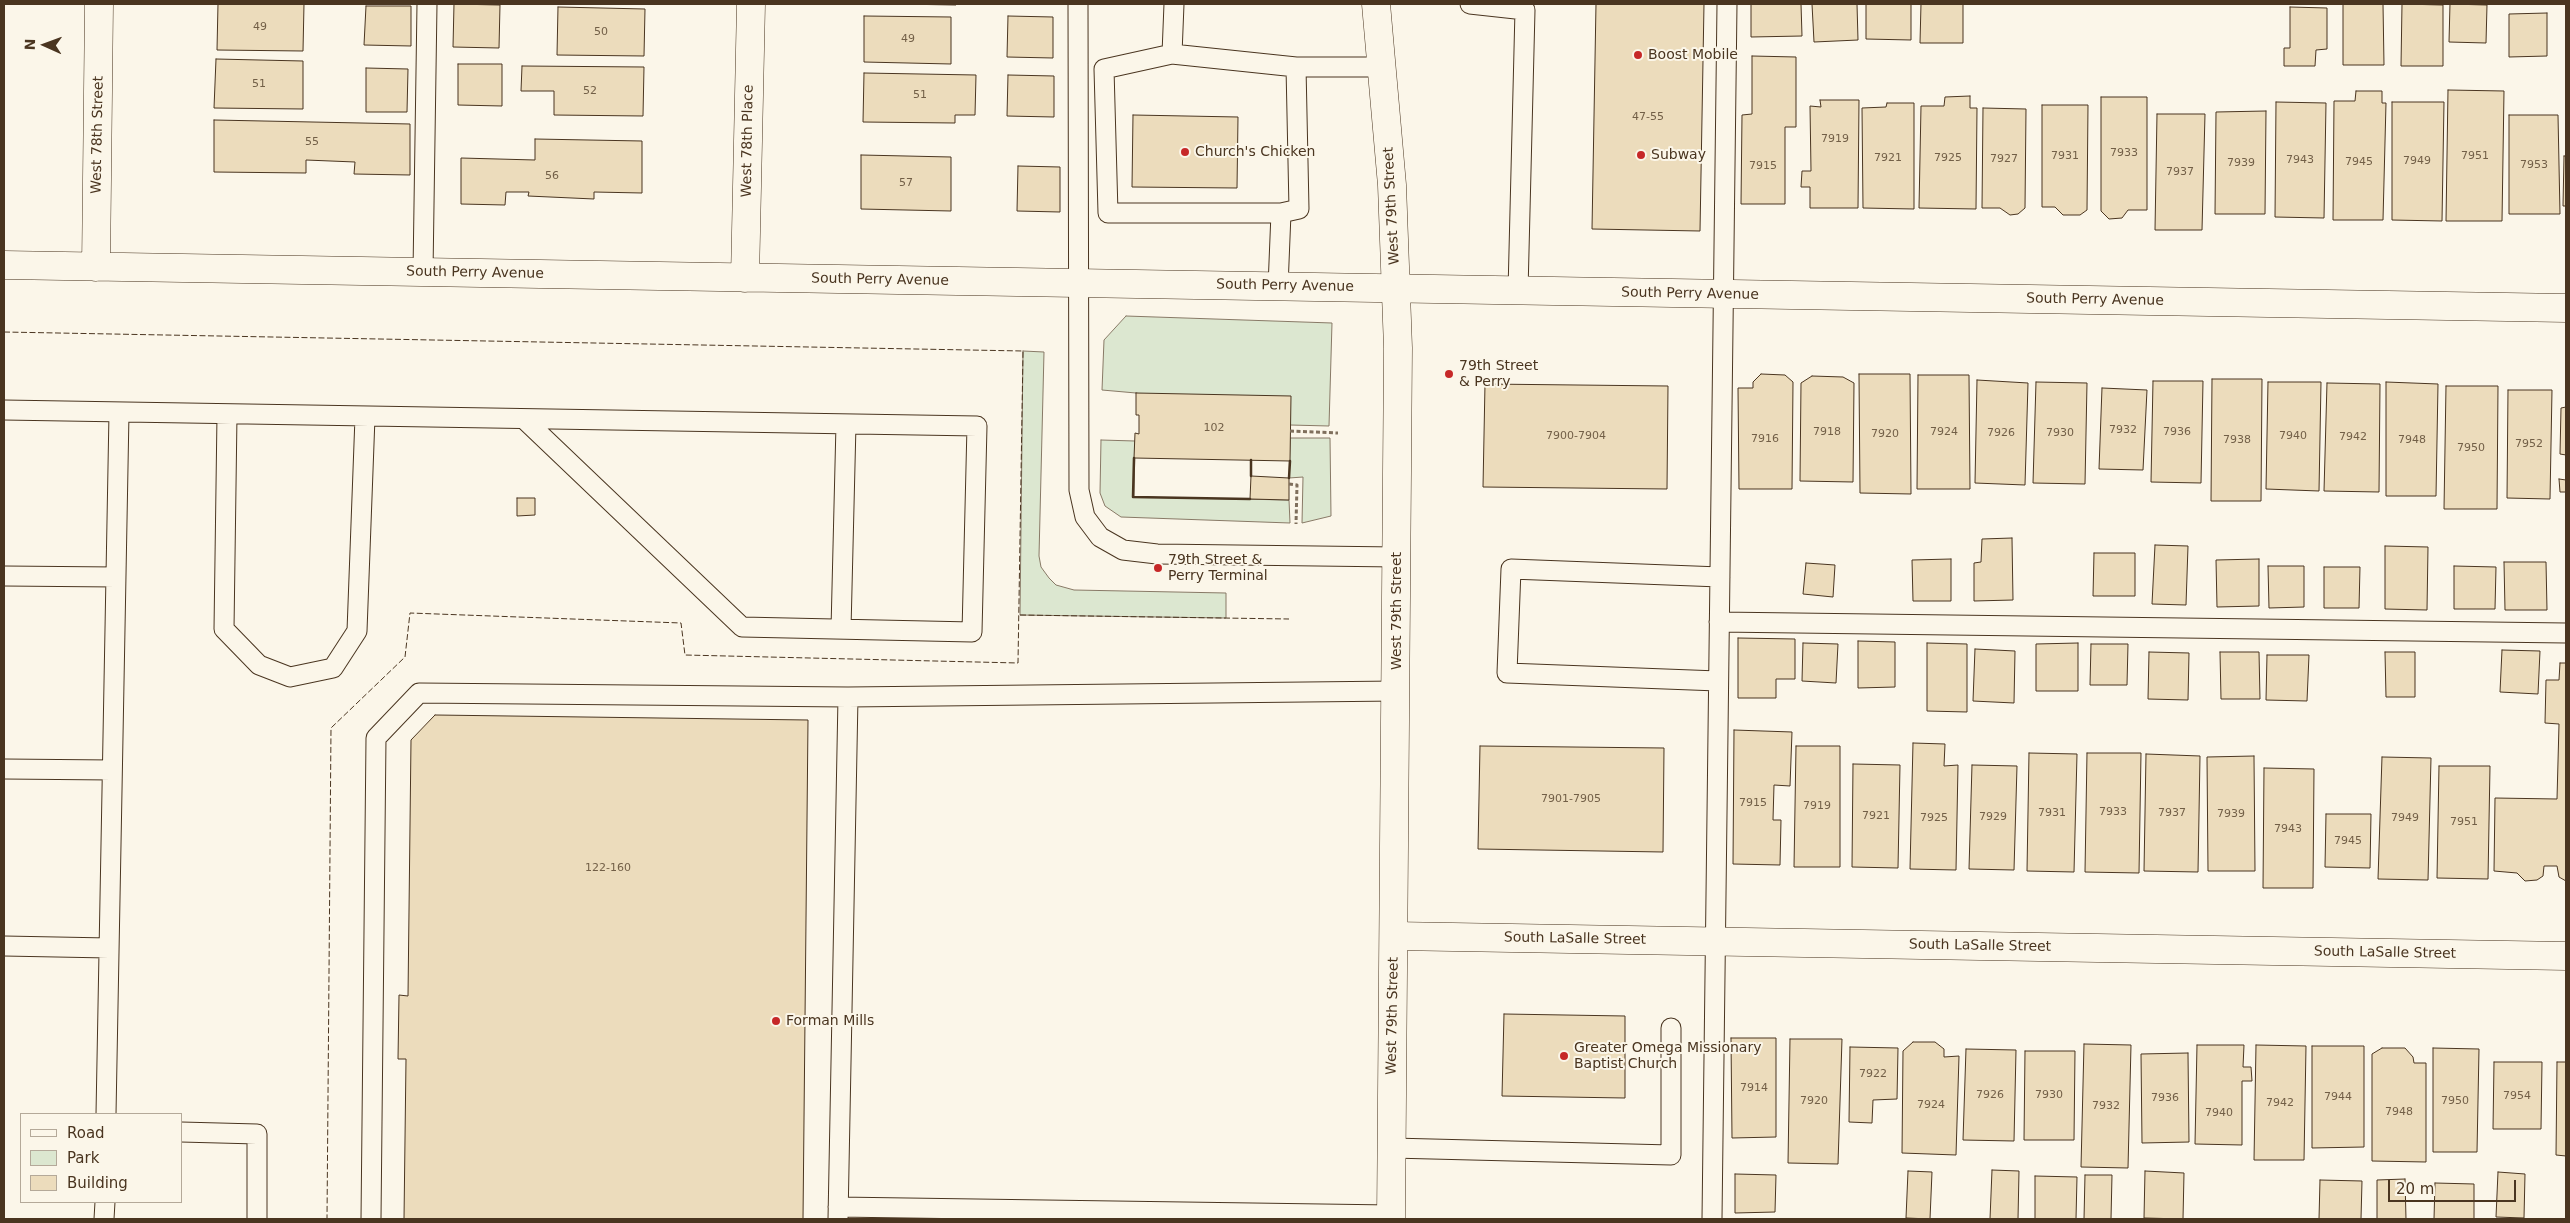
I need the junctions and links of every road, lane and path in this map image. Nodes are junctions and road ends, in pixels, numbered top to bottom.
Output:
1 (99, 4) edge
2 (427, 4) edge
3 (751, 4) edge
4 (1078, 4) edge
5 (1174, 4) edge
6 (1376, 4) edge
7 (1470, 4) edge
8 (1727, 4) edge
9 (1172, 54) junction
10 (1296, 67) junction
11 (1381, 67) junction
12 (1281, 213) junction
13 (4, 265) edge
14 (96, 267) junction
15 (423, 272) junction
16 (746, 278) junction
17 (1079, 283) junction
18 (1278, 286) junction
19 (1396, 288) junction
20 (1518, 291) junction
21 (1723, 294) junction
22 (2566, 308) edge
23 (4, 410) edge
24 (119, 413) junction
25 (227, 415) junction
26 (365, 417) junction
27 (525, 420) junction
28 (846, 424) junction
29 (1290, 431) dead end
30 (1338, 433) dead end
31 (1289, 484) dead end
32 (1296, 555) junction
33 (1397, 556) junction
34 (4, 576) edge
35 (116, 577) junction
36 (1720, 577) junction
37 (1719, 622) junction
38 (841, 629) junction
39 (2566, 633) edge
40 (1718, 681) junction
41 (1397, 691) junction
42 (848, 697) junction
43 (4, 769) edge
44 (112, 770) junction
45 (1394, 936) junction
46 (1715, 942) junction
47 (4, 946) edge
48 (110, 948) junction
49 (2566, 956) edge
50 (1671, 1028) dead end
51 (106, 1113) edge
52 (182, 1132) edge
53 (1392, 1148) junction
54 (105, 1203) edge
55 (838, 1213) edge
56 (1391, 1217) edge
57 (104, 1219) edge
58 (257, 1219) edge
59 (371, 1219) edge
60 (1712, 1219) edge

1 - 14 street, West 78th Street
2 - 15 lane
3 - 16 street, West 78th Place
4 - 17 lane
5 - 9 lane
6 - 11 street, West 79th Street
7 - 20 lane
8 - 21 lane
9 - 10 lane
9 - 12 lane
10 - 11 lane
10 - 12 lane
11 - 19 street, West 79th Street
12 - 18 lane
13 - 14 street, South Perry Avenue
14 - 15 street, South Perry Avenue
15 - 16 street, South Perry Avenue
16 - 17 street, South Perry Avenue
17 - 18 street, South Perry Avenue
17 - 32 lane
18 - 19 street, South Perry Avenue
19 - 20 street, South Perry Avenue
19 - 33 street, West 79th Street
20 - 21 street, South Perry Avenue
21 - 22 street, South Perry Avenue
21 - 36 lane
23 - 24 lane
24 - 25 lane
24 - 35 lane
25 - 26 lane
25 - 26 lane
26 - 27 lane
27 - 28 lane
27 - 38 lane
28 - 38 lane
28 - 38 lane
29 - 30 path
31 - 32 path
32 - 33 lane
33 - 41 street, West 79th Street
34 - 35 lane
35 - 44 lane
36 - 37 lane
36 - 40 lane
37 - 39 lane
37 - 40 lane
40 - 46 lane
41 - 42 lane
41 - 45 street, West 79th Street
42 - 55 lane
42 - 59 lane
43 - 44 lane
44 - 48 lane
45 - 46 street, South LaSalle Street
45 - 53 street, West 79th Street
46 - 49 street, South LaSalle Street
46 - 60 lane
47 - 48 lane
48 - 51 lane
50 - 53 lane
52 - 58 lane
53 - 56 street, West 79th Street
54 - 57 lane
55 - 56 lane

